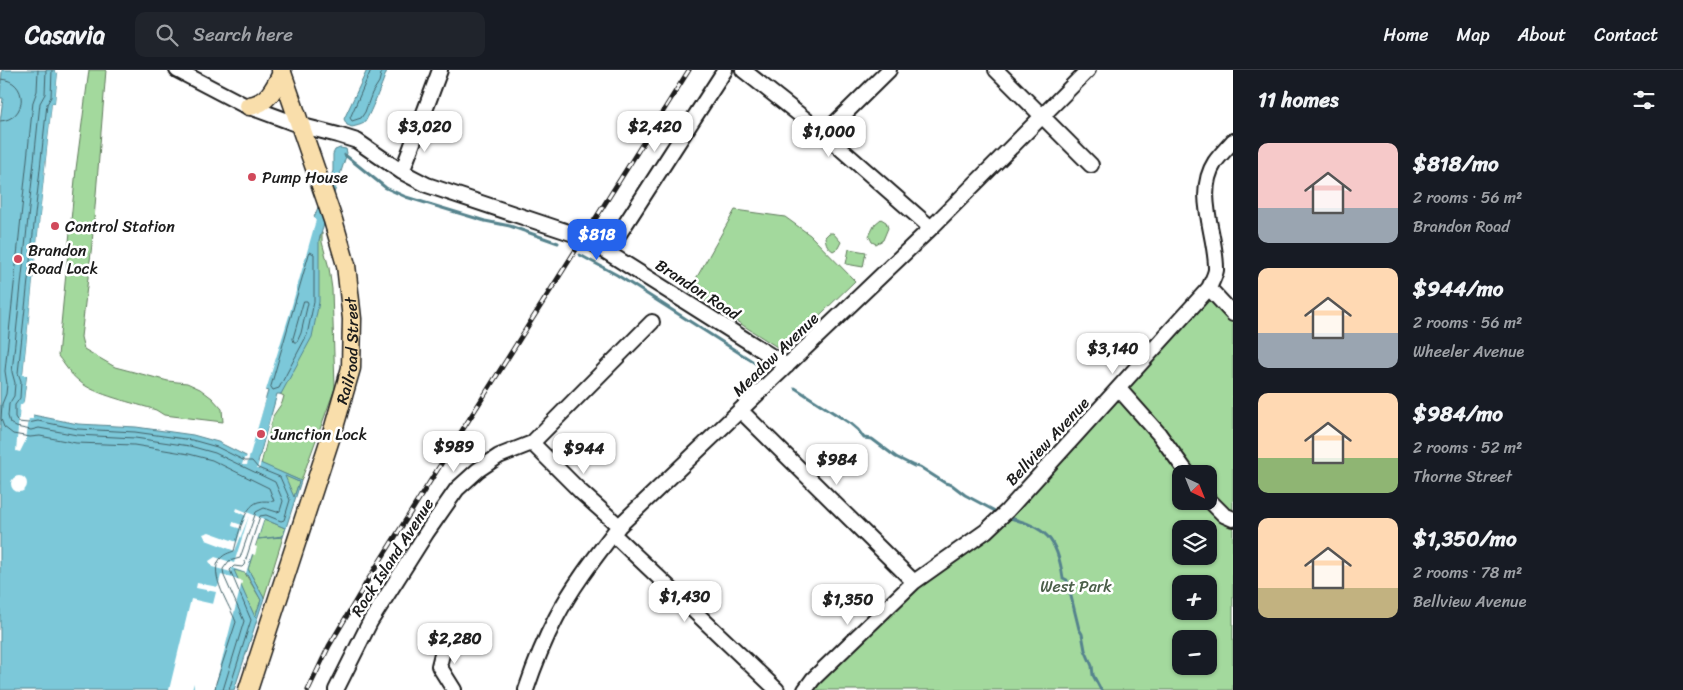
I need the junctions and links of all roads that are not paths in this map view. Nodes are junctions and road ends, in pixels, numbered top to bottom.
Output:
1 (177, 70) edge
2 (440, 70) edge
3 (725, 70) edge
4 (743, 70) edge
5 (889, 70) edge
6 (996, 70) edge
7 (1088, 70) edge
8 (282, 72) edge
9 (249, 106) junction
10 (1042, 117) junction
11 (299, 125) junction
12 (824, 134) junction
13 (1233, 141) edge
14 (1091, 165) dead end
15 (402, 172) junction
16 (931, 228) junction
17 (608, 251) junction
18 (1209, 288) junction
19 (1233, 314) edge
20 (652, 322) dead end
21 (787, 366) junction
22 (1119, 389) junction
23 (741, 411) junction
24 (532, 443) junction
25 (1181, 465) edge
26 (1218, 509) edge
27 (1233, 519) edge
28 (616, 530) junction
29 (914, 582) junction
30 (445, 642) dead end
31 (248, 690) edge
32 (336, 690) edge
33 (454, 690) edge
34 (526, 690) edge
35 (777, 690) edge
36 (805, 690) edge

1 - 9 street, Brandon Road
2 - 15 street
3 - 17 street
4 - 12 street
5 - 12 street
6 - 10 street
7 - 10 street, Meadow Avenue
8 - 9 main road
8 - 11 main road, Railroad Street
9 - 11 street, Brandon Road
10 - 14 street
10 - 16 street, Meadow Avenue
11 - 15 street, Brandon Road
11 - 31 main road, Railroad Street
12 - 16 street
13 - 18 street, Bellview Avenue
15 - 17 street, Brandon Road
16 - 21 street, Meadow Avenue
17 - 21 street, Brandon Road
18 - 19 street
18 - 22 street, Bellview Avenue
20 - 24 street, Rock Island Avenue
21 - 23 street, Meadow Avenue
22 - 25 street
22 - 29 street, Bellview Avenue
23 - 28 street, Meadow Avenue
23 - 29 street
24 - 28 street
24 - 32 street, Rock Island Avenue
26 - 27 street
28 - 34 street, Meadow Avenue
28 - 35 street
29 - 36 street, Bellview Avenue
30 - 33 street

